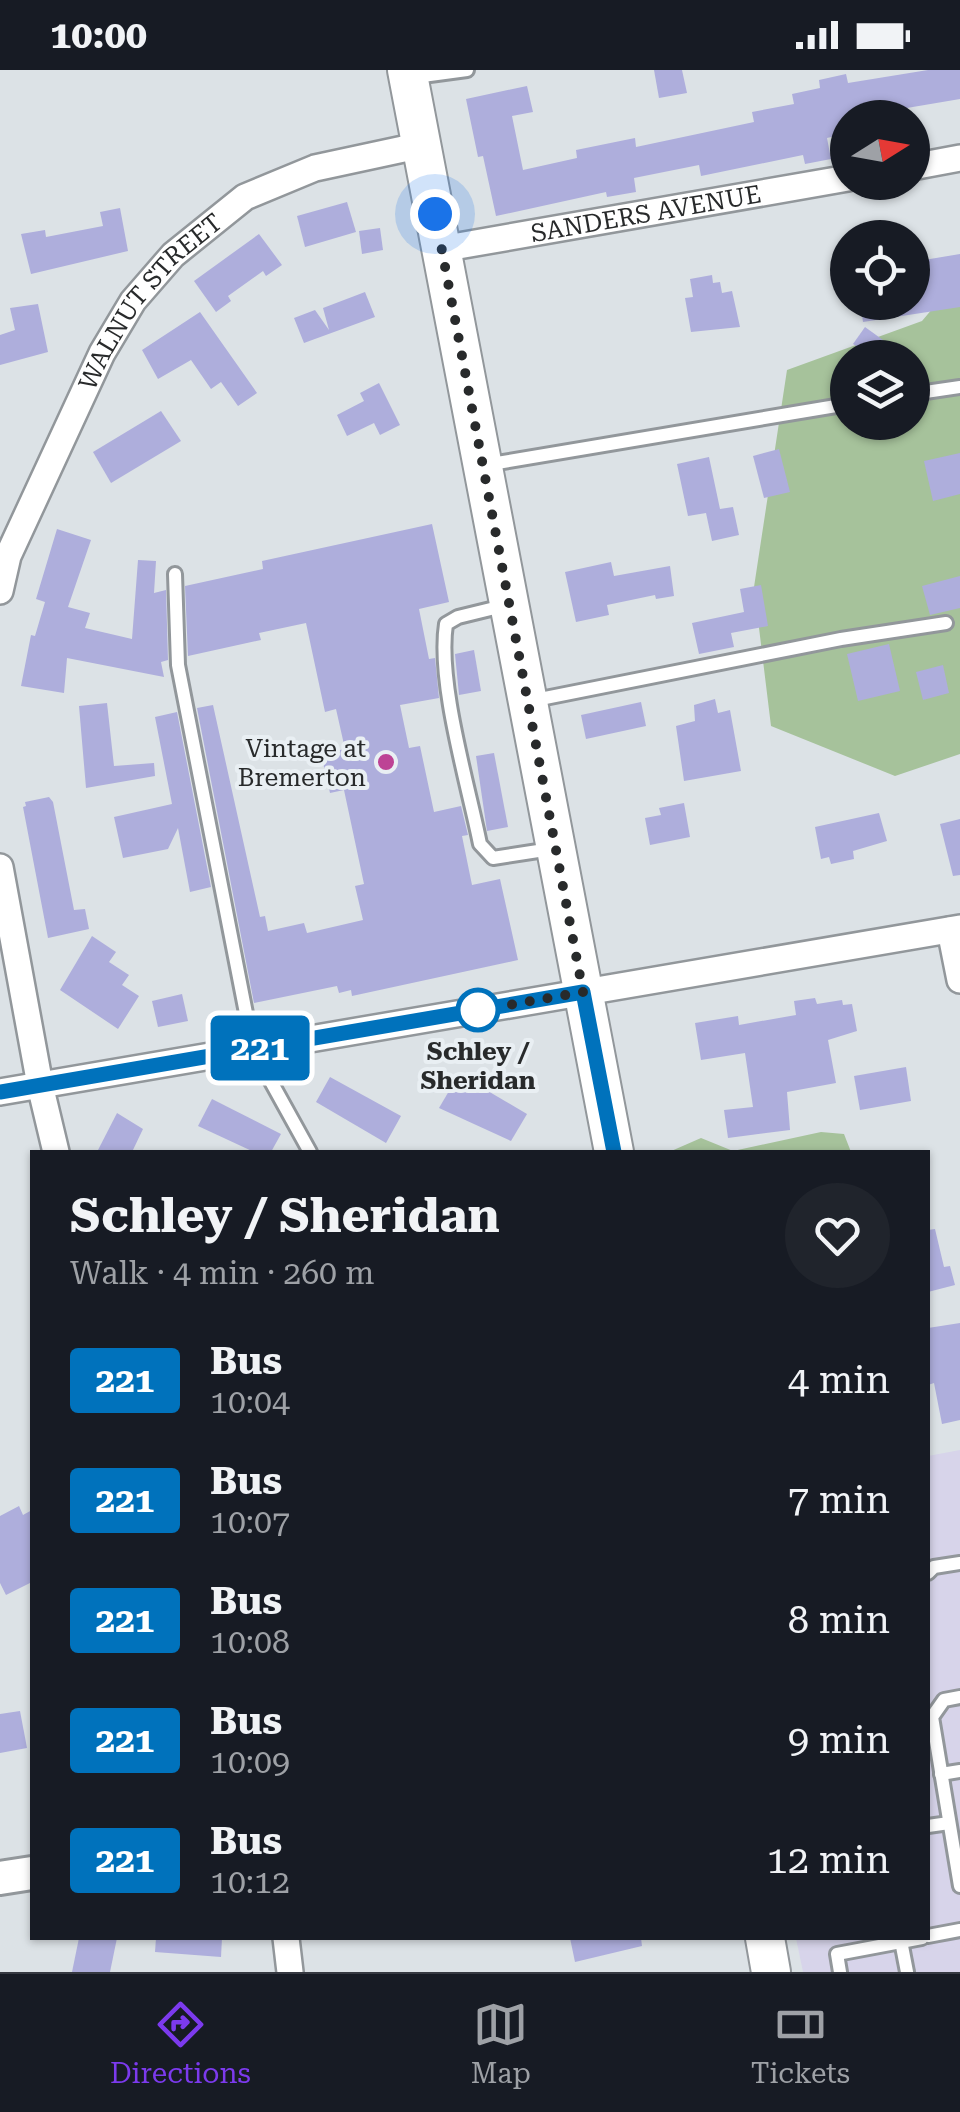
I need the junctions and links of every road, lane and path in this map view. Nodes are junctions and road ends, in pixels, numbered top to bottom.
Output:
1 (467, 70) edge
2 (408, 74) edge
3 (422, 145) junction
4 (960, 158) edge
5 (930, 163) edge
6 (830, 181) edge
7 (441, 249) junction
8 (960, 387) edge
9 (930, 391) edge
10 (830, 407) edge
11 (482, 466) junction
12 (175, 574) dead end
13 (0, 592) edge
14 (509, 605) junction
15 (946, 623) dead end
16 (528, 702) junction
17 (555, 849) junction
18 (0, 868) edge
19 (955, 929) edge
20 (960, 980) edge
21 (583, 992) junction
22 (253, 1049) junction
23 (40, 1084) junction
24 (0, 1092) edge
25 (56, 1150) edge
26 (309, 1150) edge
27 (614, 1150) edge
28 (960, 1563) edge
29 (930, 1566) edge
30 (960, 1698) edge
31 (960, 1771) edge
32 (941, 1774) junction
33 (950, 1823) junction
34 (930, 1826) edge
35 (30, 1873) edge
36 (0, 1878) edge
37 (960, 1886) edge
38 (960, 1930) edge
39 (930, 1936) edge
40 (286, 1940) edge
41 (765, 1940) edge
42 (911, 1940) edge
43 (901, 1942) junction
44 (290, 1972) edge
45 (771, 1972) edge
46 (840, 1972) edge
47 (906, 1972) edge

1 - 2 lane
2 - 3 main road
3 - 7 main road
3 - 13 street, WALNUT STREET
4 - 5 street
6 - 7 street, SANDERS AVENUE
7 - 11 main road
8 - 9 lane
10 - 11 lane
11 - 14 main road
12 - 22 lane
14 - 16 main road
14 - 17 lane
15 - 16 lane
16 - 17 main road
17 - 21 main road
18 - 23 street
19 - 20 street
19 - 21 street
21 - 22 street
21 - 27 main road
22 - 23 street
22 - 26 lane
23 - 24 street
23 - 25 street
28 - 29 lane
30 - 32 lane
31 - 32 lane
32 - 33 lane
33 - 34 lane
33 - 37 lane
35 - 36 street
38 - 39 lane
40 - 44 street
41 - 45 main road
42 - 43 lane
43 - 46 lane
43 - 47 lane

